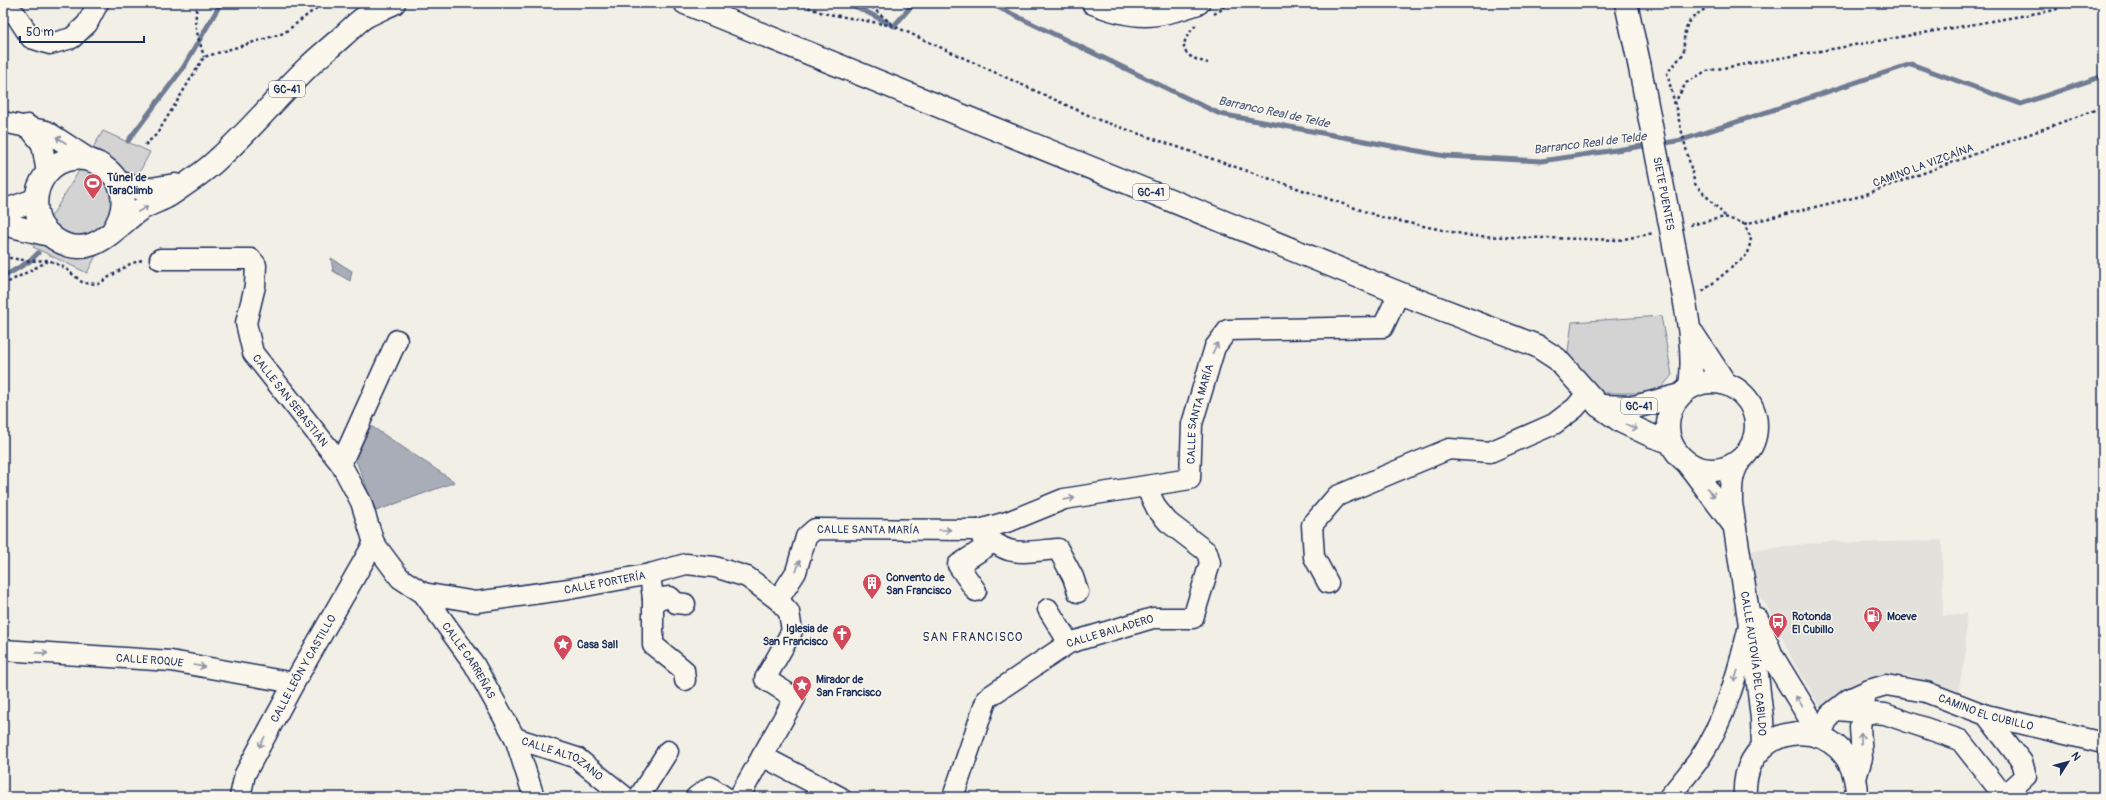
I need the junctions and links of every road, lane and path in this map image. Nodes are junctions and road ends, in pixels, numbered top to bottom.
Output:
1 (98, 3) edge
2 (197, 3) edge
3 (323, 3) edge
4 (394, 3) edge
5 (685, 3) edge
6 (797, 3) edge
7 (866, 3) edge
8 (1093, 3) edge
9 (1222, 3) edge
10 (1626, 3) edge
11 (1715, 3) edge
12 (2067, 3) edge
13 (3, 8) edge
14 (1204, 13) edge
15 (894, 26) junction
16 (204, 57) junction
17 (1208, 63) dead end
18 (1674, 104) junction
19 (2103, 107) edge
20 (3, 122) edge
21 (27, 125) junction
22 (145, 145) dead end
23 (92, 161) junction
24 (47, 173) junction
25 (118, 182) junction
26 (186, 183) junction
27 (35, 200) junction
28 (3, 211) edge
29 (1725, 217) junction
30 (3, 224) edge
31 (1744, 224) junction
32 (1687, 225) dead end
33 (112, 232) junction
34 (1657, 232) dead end
35 (52, 245) junction
36 (3, 256) edge
37 (160, 259) joint
38 (49, 260) junction
39 (3, 285) edge
40 (1399, 293) junction
41 (1686, 305) junction
42 (1690, 330) junction
43 (397, 340) dead end
44 (1725, 383) junction
45 (1684, 392) junction
46 (1593, 400) junction
47 (1670, 442) junction
48 (1740, 460) junction
49 (341, 464) junction
50 (1688, 464) junction
51 (1146, 487) junction
52 (1733, 524) junction
53 (979, 530) junction
54 (374, 543) junction
55 (650, 574) junction
56 (1328, 583) dead end
57 (976, 591) dead end
58 (1078, 592) dead end
59 (423, 593) junction
60 (1746, 595) junction
61 (653, 599) junction
62 (778, 600) junction
63 (685, 604) dead end
64 (1048, 609) dead end
65 (1749, 624) junction
66 (1069, 643) junction
67 (3, 650) edge
68 (685, 680) dead end
69 (294, 683) junction
70 (1869, 690) junction
71 (1836, 710) junction
72 (1863, 711) junction
73 (1986, 714) junction
74 (1819, 736) junction
75 (515, 738) junction
76 (2103, 742) edge
77 (1763, 747) junction
78 (668, 751) dead end
79 (762, 756) junction
80 (1860, 788) edge
81 (1741, 793) edge
82 (240, 797) edge
83 (534, 797) edge
84 (625, 797) edge
85 (639, 797) edge
86 (696, 797) edge
87 (725, 797) edge
88 (739, 797) edge
89 (840, 797) edge
90 (953, 797) edge
91 (1669, 797) edge

1 - 13 street
2 - 16 path
3 - 16 path
4 - 26 main road, GC-41
5 - 40 main road, GC-41
6 - 15 path
7 - 15 path
8 - 14 main road
9 - 14 path
10 - 41 main road, SIETE PUENTES, bridge
11 - 18 path
12 - 18 path
14 - 17 path
15 - 34 path
16 - 22 path
18 - 29 path
19 - 31 path, CAMINO LA VIZCAÍNA
20 - 21 street
23 -> 21 street
21 - 24 street
23 - 24 main road
23 - 25 main road
24 - 27 main road
25 - 26 main road, GC-41
25 - 33 main road
33 -> 26 main road, GC-41
27 - 28 main road
27 - 35 main road
29 - 31 path
29 - 32 path
30 - 35 main road
31 - 41 path
33 - 35 main road
35 - 38 path
36 - 38 path
37 - 38 path
37 - 49 street, CALLE SAN SEBASTIÁN
38 - 39 path
40 - 46 main road, GC-41
51 -> 40 street, CALLE SANTA MARÍA
41 - 42 main road, SIETE PUENTES
42 - 44 main road
42 - 45 main road, SIETE PUENTES
43 - 49 street
44 - 45 main road
44 - 48 main road
45 - 46 main road, GC-41
45 - 47 main road
46 -> 47 main road, GC-41
46 - 56 street
47 - 50 main road
48 - 50 main road
48 - 52 main road
49 - 54 street, CALLE SAN SEBASTIÁN
50 -> 52 main road
53 -> 51 street, CALLE SANTA MARÍA
51 - 66 street, CALLE BAILADERO
52 - 60 main road
53 - 57 street
53 - 58 street
62 -> 53 street, CALLE SANTA MARÍA
54 - 59 street, CALLE CARREÑAS
54 - 69 street, CALLE LEÓN Y CASTILLO
55 - 59 street, CALLE PORTERÍA
55 - 61 street
55 - 62 street, CALLE PORTERÍA
59 - 75 street, CALLE CARREÑAS
60 - 65 main road, CALLE AUTOVÍA DEL CABILDO
74 -> 60 main road, CALLE AUTOVÍA DEL CABILDO
61 - 63 street
61 - 68 street
62 - 79 street, CALLE PORTERÍA
64 - 66 street
65 - 77 main road, CALLE AUTOVÍA DEL CABILDO
65 -> 91 street
66 - 90 street, CALLE BAILADERO
67 -> 69 street, CALLE ROQUE
69 -> 82 street, CALLE LEÓN Y CASTILLO
70 - 71 street, CAMINO EL CUBILLO
70 - 72 street
70 - 73 street, CAMINO EL CUBILLO
71 - 72 street
71 - 74 street, CAMINO EL CUBILLO
72 - 73 street
80 -> 72 street
73 - 76 street, CAMINO EL CUBILLO
74 - 77 main road
74 - 80 main road
75 - 83 street, CALLE CARREÑAS
75 - 84 street, CALLE ALTOZANO
77 - 81 main road
78 - 85 street
79 - 88 street
79 - 89 street
86 - 87 street

